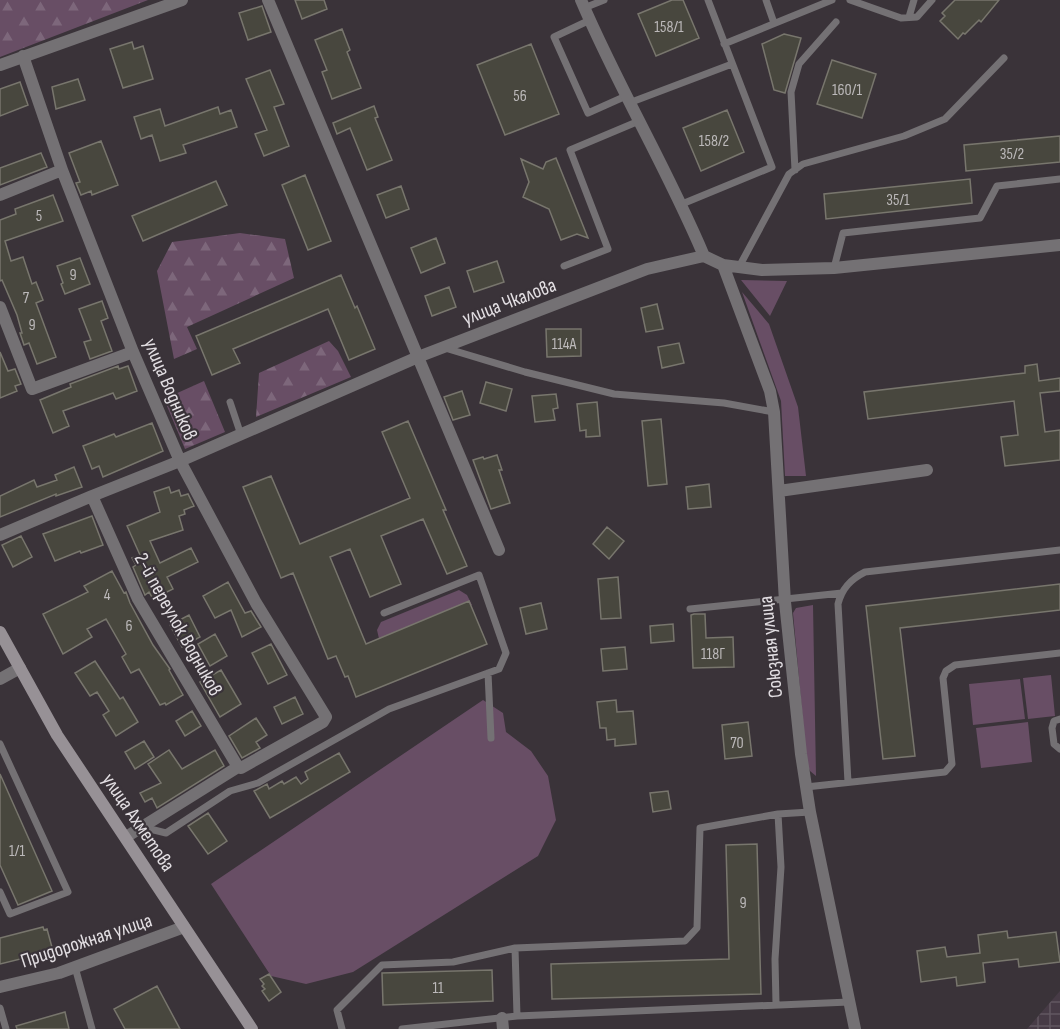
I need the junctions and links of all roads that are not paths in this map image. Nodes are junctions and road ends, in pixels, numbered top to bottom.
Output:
1 (182, 0) edge
2 (268, 0) edge
3 (604, 0) edge
4 (708, 0) edge
5 (766, 0) edge
6 (832, 0) edge
7 (850, 0) edge
8 (914, 0) edge
9 (932, 0) edge
10 (583, 4) edge
11 (909, 17) junction
12 (590, 20) junction
13 (836, 22) dead end
14 (774, 23) junction
15 (724, 44) junction
16 (23, 56) junction
17 (1004, 58) dead end
18 (732, 64) junction
19 (0, 65) edge
20 (628, 100) junction
21 (639, 121) junction
22 (62, 170) junction
23 (795, 170) junction
24 (1060, 179) edge
25 (0, 195) edge
26 (682, 204) junction
27 (1060, 245) edge
28 (704, 256) junction
29 (723, 265) junction
30 (564, 266) dead end
31 (739, 267) junction
32 (834, 268) junction
33 (0, 307) edge
34 (443, 347) junction
35 (134, 352) junction
36 (418, 357) junction
37 (230, 402) dead end
38 (774, 412) junction
39 (241, 435) junction
40 (180, 461) junction
41 (927, 470) dead end
42 (779, 491) junction
43 (92, 496) junction
44 (0, 535) edge
45 (499, 550) dead end
46 (1060, 550) edge
47 (842, 593) junction
48 (784, 599) junction
49 (690, 609) dead end
50 (384, 613) dead end
51 (0, 632) edge
52 (1060, 653) edge
53 (20, 668) junction
54 (488, 673) junction
55 (0, 679) edge
56 (1060, 719) edge
57 (491, 738) dead end
58 (0, 744) edge
59 (1060, 749) edge
60 (238, 767) junction
61 (848, 782) junction
62 (806, 787) junction
63 (810, 812) junction
64 (777, 814) junction
65 (142, 827) junction
66 (126, 837) junction
67 (0, 892) edge
68 (184, 927) junction
69 (515, 948) junction
70 (75, 967) junction
71 (0, 987) edge
72 (849, 1002) junction
73 (776, 1005) junction
74 (0, 1008) edge
75 (517, 1016) junction
76 (502, 1024) edge
77 (6, 1029) edge
78 (92, 1029) edge
79 (252, 1029) edge
80 (342, 1029) edge
81 (402, 1029) edge
82 (855, 1029) edge

1 - 16 street
2 - 36 street
3 - 10 lane
4 - 15 lane
5 - 14 lane
6 - 14 lane
7 - 11 lane
8 - 11 lane
9 - 11 lane
10 - 12 street
12 - 20 street
12 - 20 lane
13 - 23 lane
14 - 15 lane
15 - 18 lane
16 - 19 street
16 - 22 street, улица Водников
17 - 23 lane
18 - 20 lane
18 - 26 lane
20 - 21 street
21 - 26 street
21 - 30 lane
22 - 25 street
22 - 35 street, улица Водников
23 - 31 lane
24 - 32 lane
26 - 28 street
27 - 32 street
28 - 29 street
28 - 34 street, улица Чкалова
29 - 31 street
29 - 38 street, Союзная улица
31 - 32 street
33 - 35 street
34 - 36 street, улица Чкалова
34 - 38 lane
35 - 40 street, улица Водников
36 - 39 street, улица Чкалова
36 - 45 street
37 - 39 lane
38 - 42 street, Союзная улица
39 - 40 street, улица Чкалова
40 - 43 street, улица Чкалова
40 - 60 street, улица Водников
41 - 42 street
42 - 48 street, Союзная улица
43 - 44 street, улица Чкалова
43 - 60 street, 2-й переулок Водников
46 - 47 lane
47 - 48 lane
47 - 61 lane
48 - 49 lane
48 - 62 street, Союзная улица
50 - 54 lane
51 - 53 main road, улица Ахметова
52 - 61 lane
53 - 55 street
53 - 66 main road, улица Ахметова
54 - 57 lane
54 - 65 lane
56 - 59 lane
58 - 67 lane
60 - 65 street
61 - 62 lane
62 - 63 street, Союзная улица
63 - 64 lane
63 - 72 street, Союзная улица
64 - 69 lane
64 - 73 lane
65 - 66 street
66 - 68 main road, улица Ахметова
68 - 70 street, Придорожная улица
68 - 79 main road, улица Ахметова
69 - 75 lane
69 - 80 lane
70 - 71 street, Придорожная улица
70 - 78 lane
72 - 73 lane
72 - 82 street, Союзная улица
73 - 75 lane
74 - 77 lane
75 - 76 lane
76 - 81 lane

